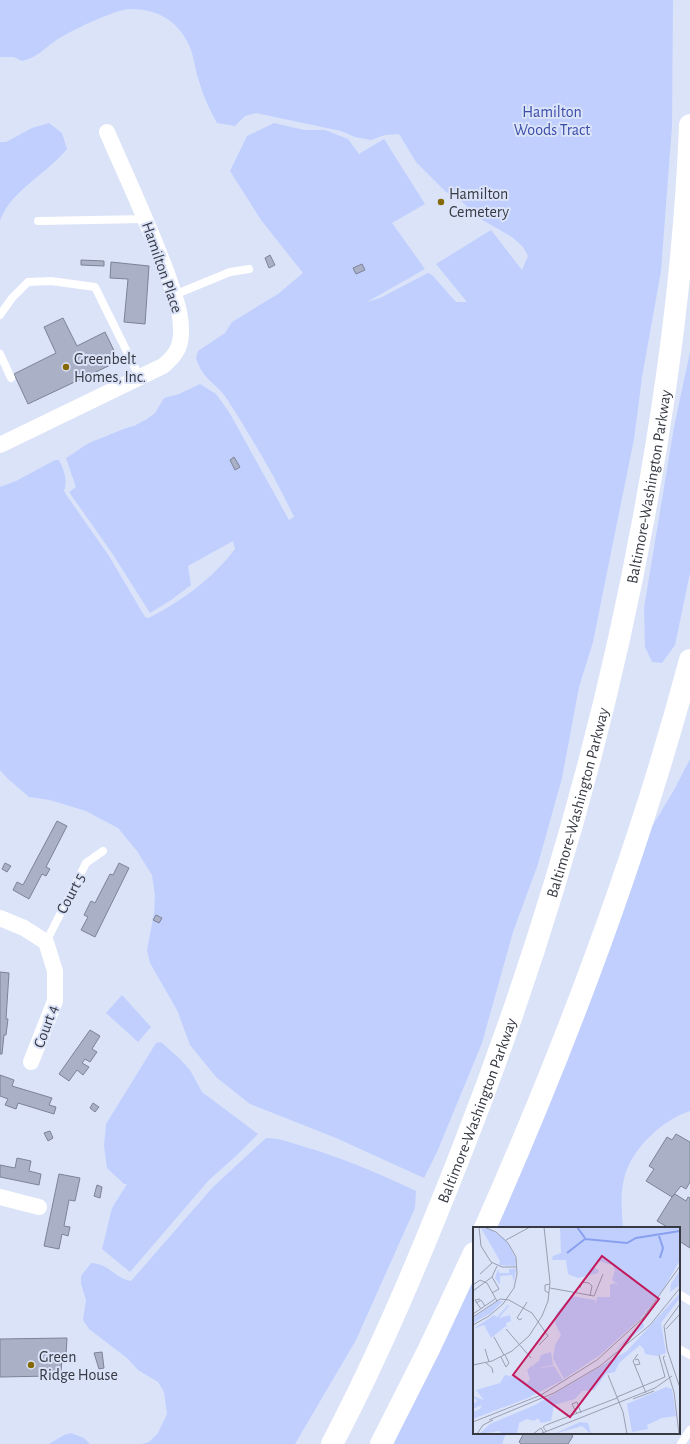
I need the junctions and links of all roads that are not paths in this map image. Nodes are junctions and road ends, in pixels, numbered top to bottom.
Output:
1 (690, 125) edge
2 (107, 132) dead end
3 (146, 219) junction
4 (38, 221) dead end
5 (249, 269) dead end
6 (174, 295) junction
7 (0, 315) edge
8 (0, 354) edge
9 (11, 378) dead end
10 (140, 378) junction
11 (0, 445) edge
12 (690, 660) edge
13 (103, 850) dead end
14 (0, 918) edge
15 (46, 942) junction
16 (31, 1062) dead end
17 (0, 1197) edge
18 (39, 1207) dead end
19 (485, 1227) edge
20 (473, 1255) edge
21 (680, 1295) edge
22 (690, 1301) edge
23 (680, 1350) edge
24 (690, 1355) edge
25 (690, 1430) edge
26 (332, 1444) edge
27 (380, 1444) edge
28 (681, 1444) edge

1 - 26 highway, Baltimore-Washington Parkway
2 - 3 street, Hamilton Place
3 - 4 lane
3 - 6 street, Hamilton Place
5 - 6 lane
6 - 10 street, Hamilton Place
7 - 10 lane
8 - 9 lane
10 - 11 street, Hamilton Place
12 - 19 highway
13 - 15 lane, Court 5
14 - 15 street
15 - 16 street, Court 4
17 - 18 street
20 - 27 highway
21 - 22 lane
23 - 24 lane
25 - 28 lane

